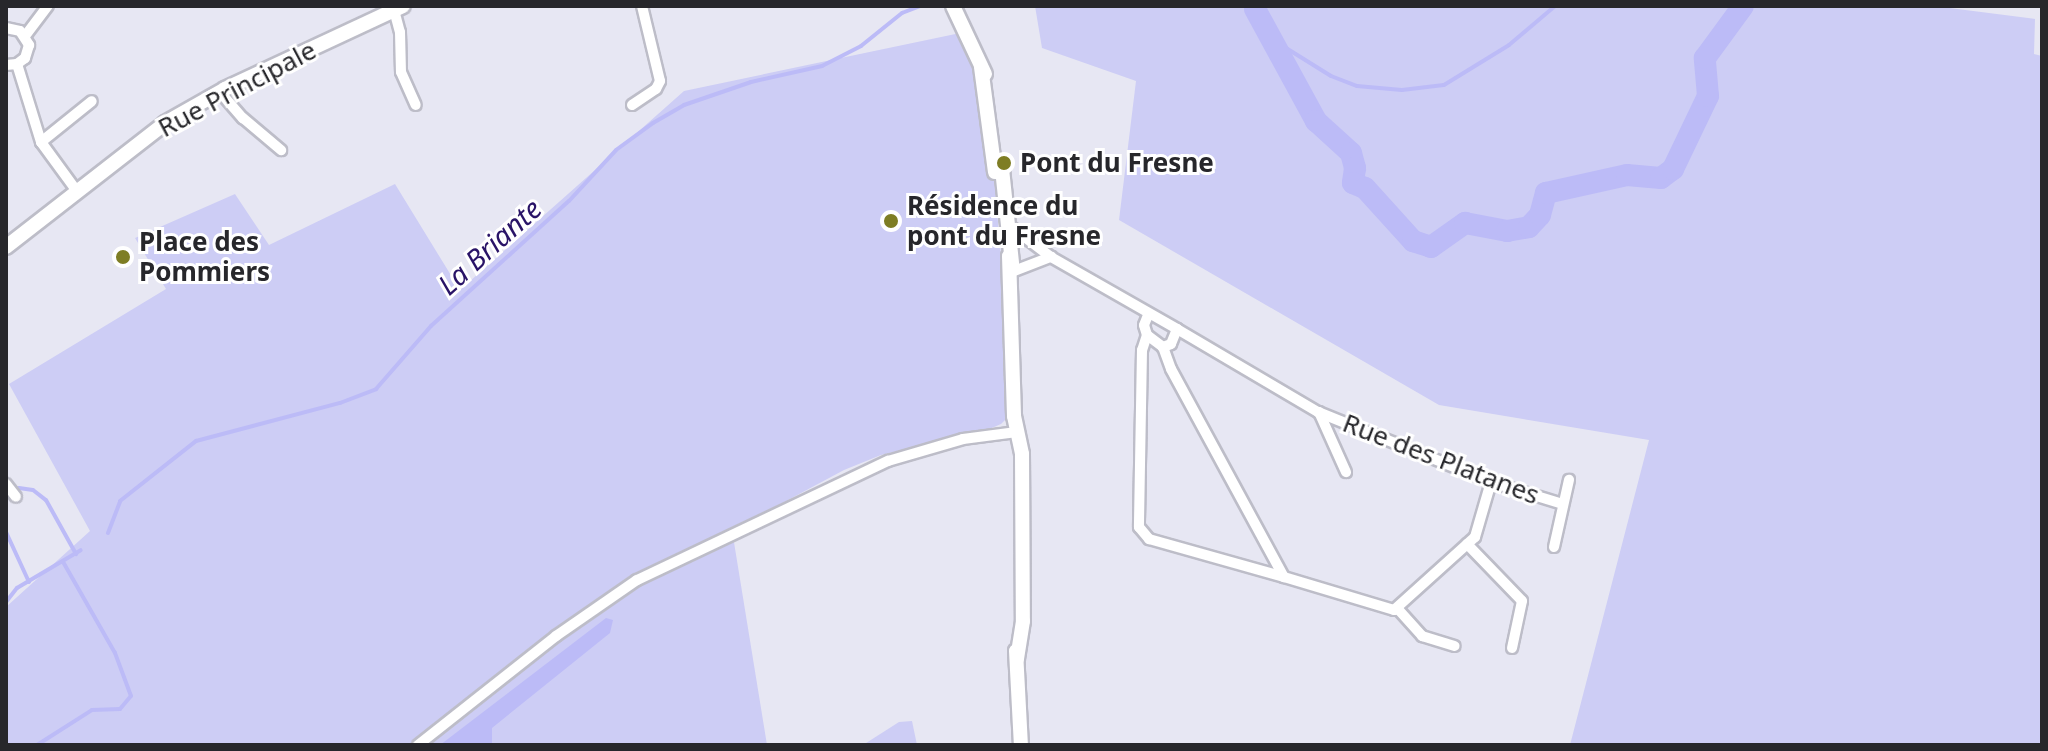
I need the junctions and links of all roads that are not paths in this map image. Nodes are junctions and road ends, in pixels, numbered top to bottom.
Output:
1 (48, 6) edge
2 (642, 6) edge
3 (399, 8) edge
4 (954, 10) edge
5 (6, 28) edge
6 (25, 36) junction
7 (12, 65) edge
8 (220, 92) junction
9 (92, 101) dead end
10 (416, 105) dead end
11 (632, 105) dead end
12 (41, 142) junction
13 (281, 150) dead end
14 (76, 190) junction
15 (1005, 223) junction
16 (6, 247) edge
17 (1009, 256) junction
18 (1051, 257) junction
19 (1014, 271) junction
20 (1148, 315) junction
21 (1177, 329) junction
22 (1147, 335) junction
23 (1163, 347) junction
24 (1318, 412) junction
25 (1017, 433) junction
26 (1346, 472) dead end
27 (1569, 480) dead end
28 (1491, 482) junction
29 (7, 485) edge
30 (16, 497) dead end
31 (1563, 504) junction
32 (1467, 544) junction
33 (1554, 547) dead end
34 (1284, 577) junction
35 (1397, 608) junction
36 (1455, 646) dead end
37 (1512, 648) dead end
38 (418, 745) edge
39 (1021, 745) edge

1 - 6 street
2 - 11 street
3 - 8 main road, Rue Principale
3 - 10 street
4 - 15 main road
5 - 6 street
6 - 7 street
7 - 12 street
8 - 13 street
8 - 14 main road, Rue Principale
9 - 12 street
12 - 14 street
14 - 16 main road, Rue Principale
15 - 17 main road
15 - 18 street
17 - 19 main road
17 - 25 main road
18 - 19 street
18 - 20 street
19 - 25 main road
20 - 21 street, Rue des Platanes
20 - 22 street
21 - 23 street
21 - 24 street, Rue des Platanes
22 - 23 street
22 - 34 street
23 - 34 street
24 - 26 street, Rue des Platanes
24 - 28 street, Rue des Platanes
25 - 38 street
25 - 39 main road
27 - 31 street
28 - 31 street, Rue des Platanes
28 - 32 street
29 - 30 street
31 - 33 street
32 - 35 street
32 - 37 street
34 - 35 street
35 - 36 street

